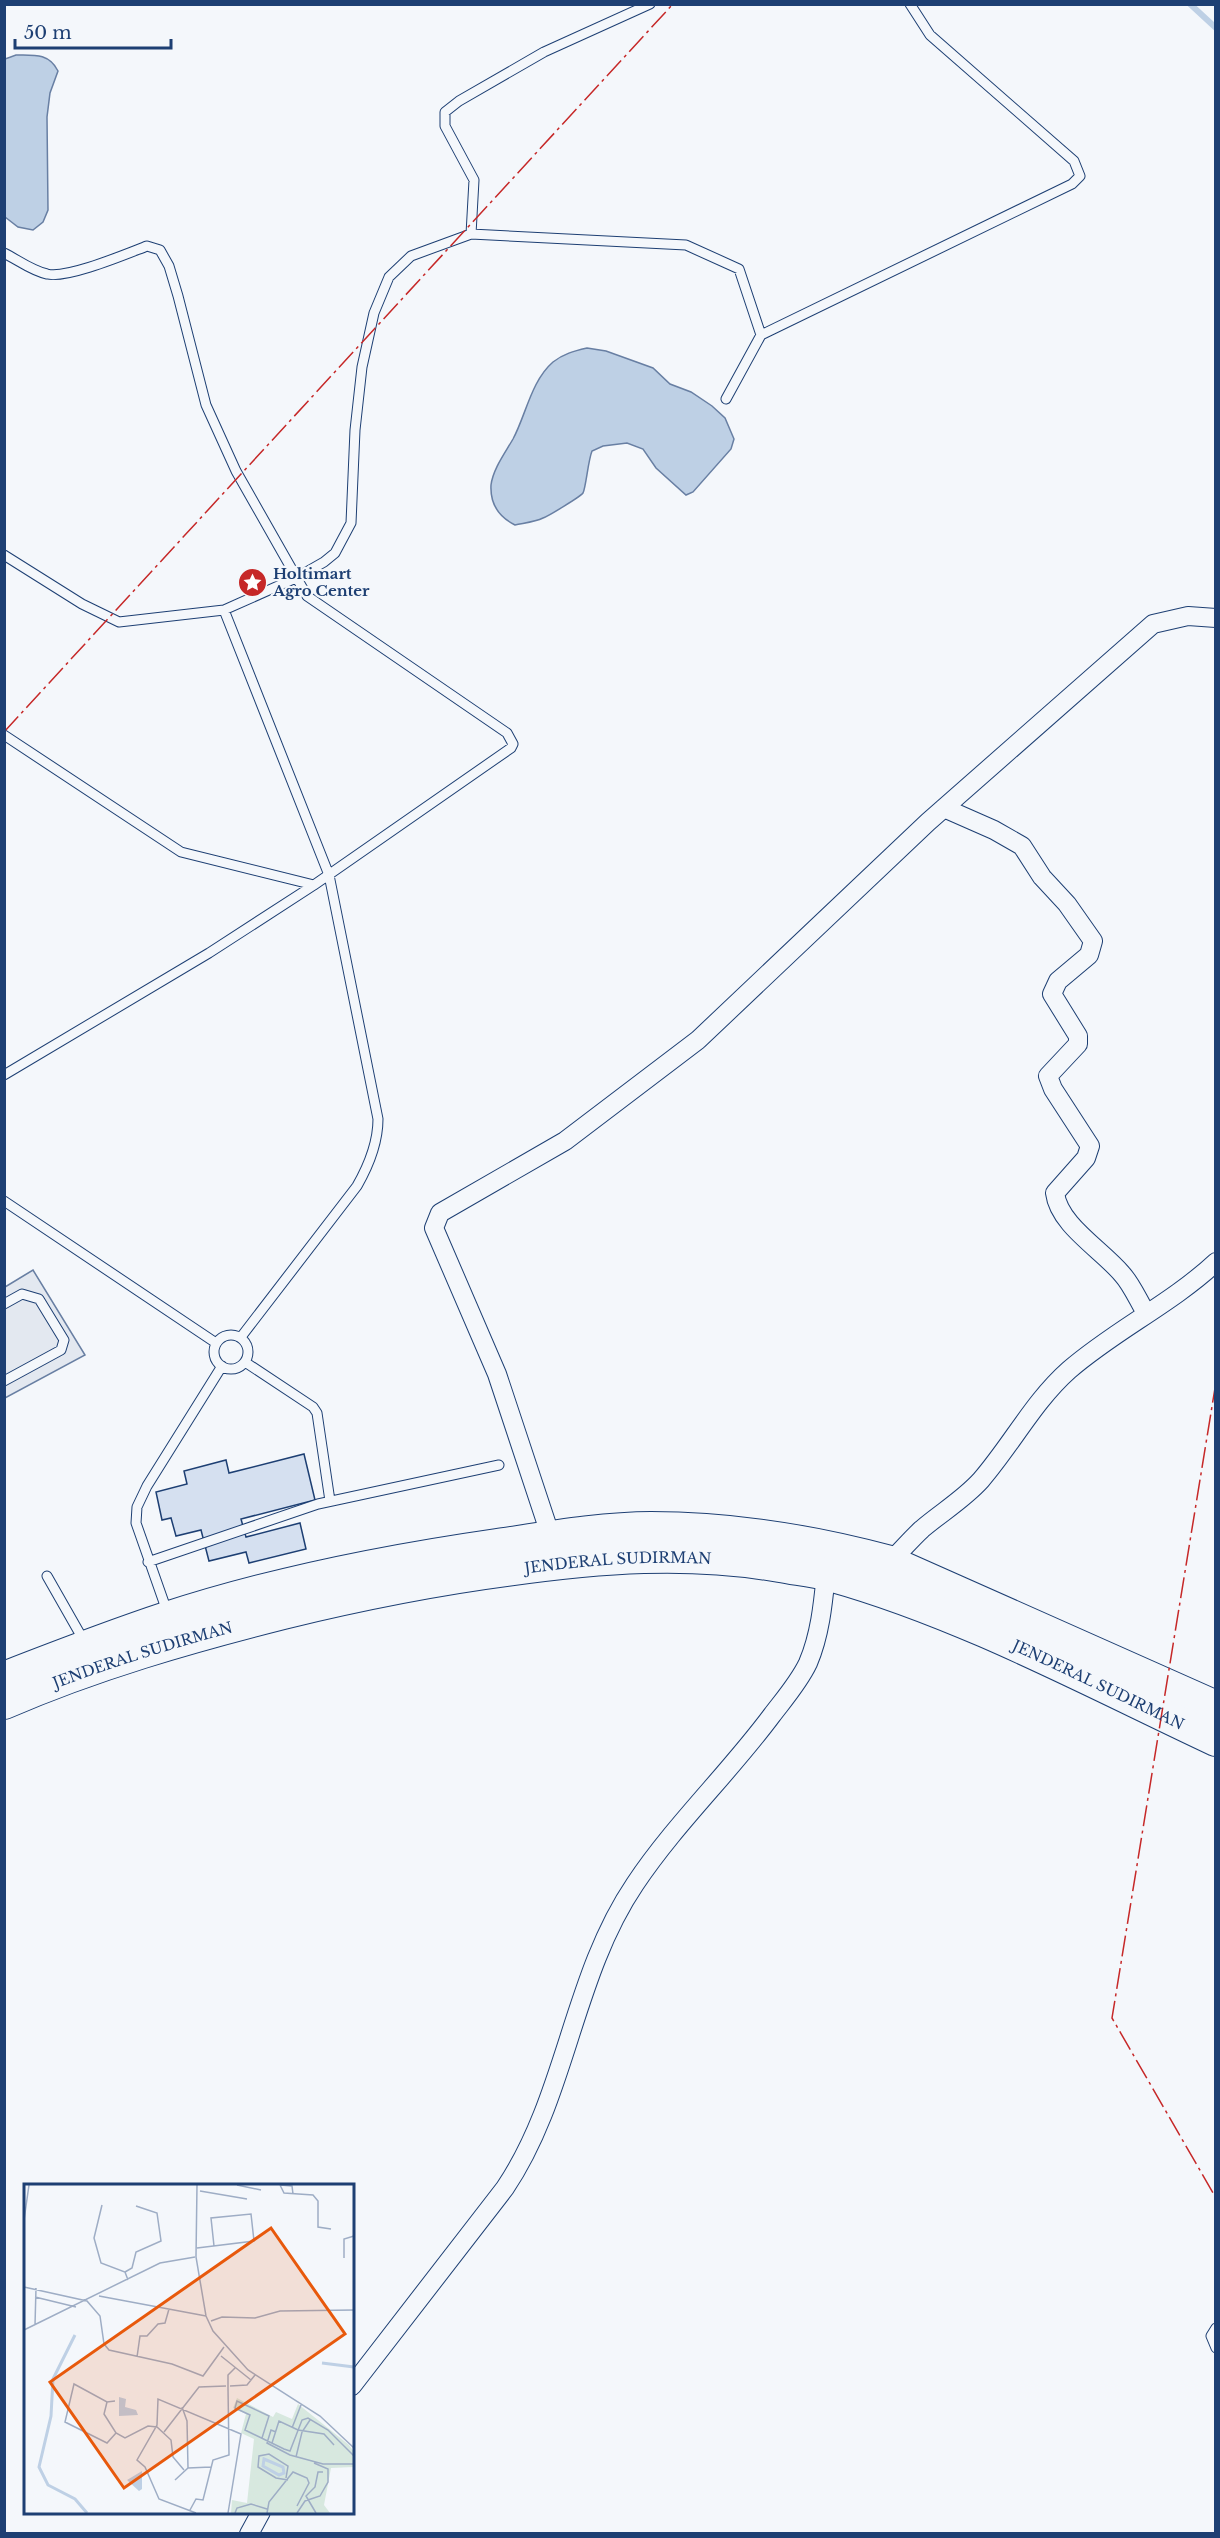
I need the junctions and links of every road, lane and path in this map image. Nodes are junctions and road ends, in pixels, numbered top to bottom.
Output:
1 (650, 4) edge
2 (910, 4) edge
3 (471, 234) junction
4 (4, 253) edge
5 (761, 335) junction
6 (726, 399) dead end
7 (4, 555) edge
8 (296, 578) junction
9 (224, 610) junction
10 (1215, 618) edge
11 (4, 735) edge
12 (944, 808) junction
13 (329, 875) junction
14 (314, 885) junction
15 (4, 1075) edge
16 (4, 1201) edge
17 (1215, 1262) edge
18 (4, 1304) edge
19 (1146, 1314) junction
20 (241, 1337) junction
21 (216, 1343) junction
22 (245, 1362) junction
23 (222, 1366) junction
24 (4, 1381) edge
25 (499, 1465) dead end
26 (330, 1501) junction
27 (551, 1537) junction
28 (148, 1562) junction
29 (890, 1562) junction
30 (826, 1574) junction
31 (47, 1576) dead end
32 (173, 1629) junction
33 (86, 1646) junction
34 (4, 1678) edge
35 (4, 1703) edge
36 (1215, 1707) edge
37 (1215, 1740) edge
38 (1215, 2328) edge
39 (1215, 2348) edge
40 (354, 2383) edge
41 (260, 2514) edge
42 (249, 2534) edge

1 - 3 lane
2 - 5 lane
3 - 5 lane
3 - 8 lane
4 - 8 lane
5 - 6 lane
7 - 9 lane
8 - 9 lane
8 - 13 lane
9 - 13 lane
10 - 12 street
11 - 14 lane
12 - 19 street
12 - 27 street
13 - 14 lane
13 - 20 lane
14 - 15 lane
16 - 21 lane
17 - 19 street
18 - 24 lane
19 - 29 street
20 - 21 lane
20 - 22 lane
21 - 23 lane
22 - 23 lane
22 - 26 lane
23 - 28 lane
25 - 26 lane
26 - 28 lane
27 - 29 highway
27 - 32 highway
28 - 32 lane
29 - 36 highway
30 - 32 highway, JENDERAL SUDIRMAN
30 - 37 highway, JENDERAL SUDIRMAN
30 - 40 street
31 - 33 lane
32 - 33 highway
32 - 35 highway, JENDERAL SUDIRMAN
33 - 34 highway
38 - 39 lane
41 - 42 street

